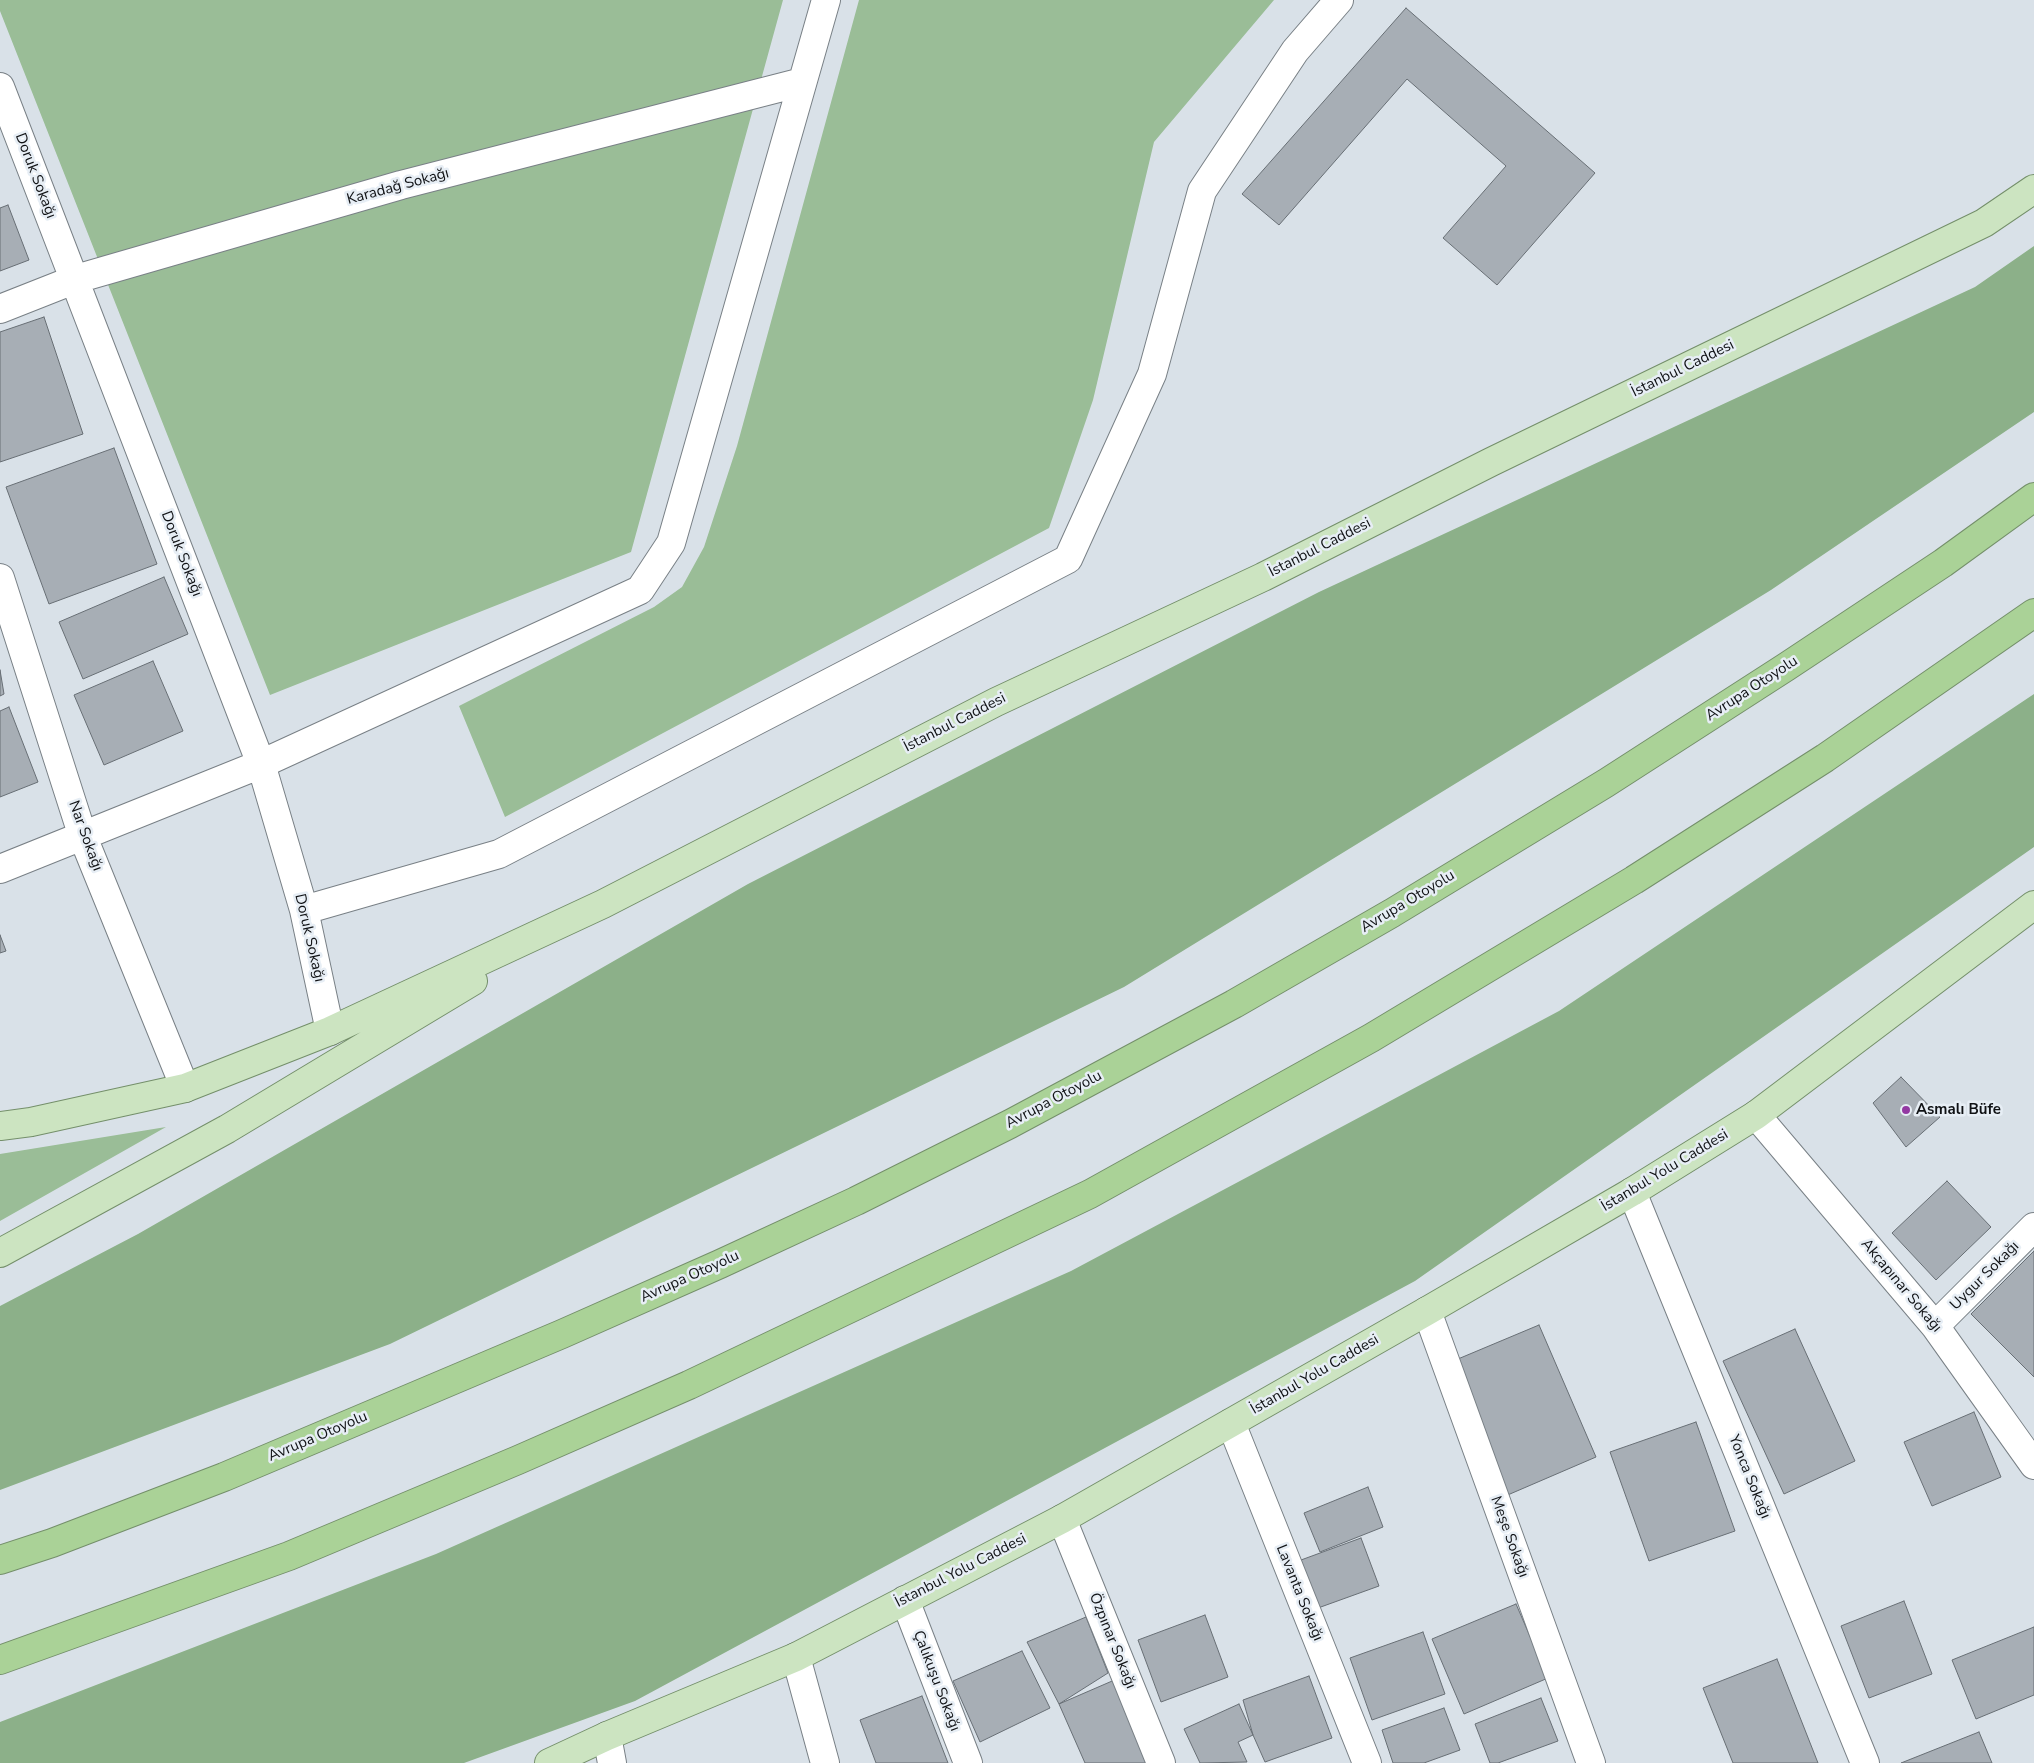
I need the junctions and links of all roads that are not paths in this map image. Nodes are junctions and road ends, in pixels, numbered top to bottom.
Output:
1 (826, 0) edge
2 (1338, 0) edge
3 (802, 82) junction
4 (0, 87) edge
5 (2034, 189) edge
6 (76, 280) junction
7 (0, 309) edge
8 (2034, 497) edge
9 (0, 578) edge
10 (2034, 613) edge
11 (262, 764) junction
12 (83, 836) junction
13 (0, 869) edge
14 (603, 904) junction
15 (2034, 905) edge
16 (304, 910) junction
17 (330, 1031) junction
18 (185, 1088) junction
19 (1756, 1115) junction
20 (0, 1126) edge
21 (1632, 1192) junction
22 (2034, 1227) edge
23 (0, 1252) edge
24 (1427, 1311) junction
25 (1935, 1326) junction
26 (1231, 1423) junction
27 (2034, 1465) edge
28 (1062, 1519) junction
29 (0, 1560) edge
30 (905, 1600) junction
31 (796, 1657) junction
32 (0, 1660) edge
33 (607, 1736) junction
34 (549, 1763) edge
35 (612, 1763) edge
36 (825, 1763) edge
37 (968, 1763) edge
38 (1161, 1763) edge
39 (1367, 1763) edge
40 (1591, 1763) edge
41 (1866, 1763) edge

1 - 3 street
2 - 16 street
3 - 6 street, Karadağ Sokağı
3 - 11 street
4 - 6 street, Doruk Sokağı
5 - 14 main road, İstanbul Caddesi
6 - 7 street, Karadağ Sokağı
6 - 11 street, Doruk Sokağı
8 - 29 highway, Avrupa Otoyolu
9 - 12 street, Nar Sokağı
10 - 32 highway
11 - 12 street
11 - 16 street, Doruk Sokağı
12 - 13 street
12 - 18 street, Nar Sokağı
14 - 17 main road
14 - 23 main road
15 - 19 main road, İstanbul Yolu Caddesi
16 - 17 street, Doruk Sokağı
17 - 18 main road
18 - 20 main road
19 - 21 main road, İstanbul Yolu Caddesi
19 - 25 street, Akçapınar Sokağı
21 - 24 main road, İstanbul Yolu Caddesi
21 - 41 street, Yonca Sokağı
22 - 25 street, Uygur Sokağı
24 - 26 main road, İstanbul Yolu Caddesi
24 - 40 street, Meşe Sokağı
25 - 27 street, Akçapınar Sokağı
26 - 28 main road, İstanbul Yolu Caddesi
26 - 39 street, Lavanta Sokağı
28 - 30 main road, İstanbul Yolu Caddesi
28 - 38 street, Özpınar Sokağı
30 - 31 main road, İstanbul Yolu Caddesi
30 - 37 street, Çalıkuşu Sokağı
31 - 33 main road, İstanbul Yolu Caddesi
31 - 36 street
33 - 34 main road, İstanbul Yolu Caddesi
33 - 35 street

